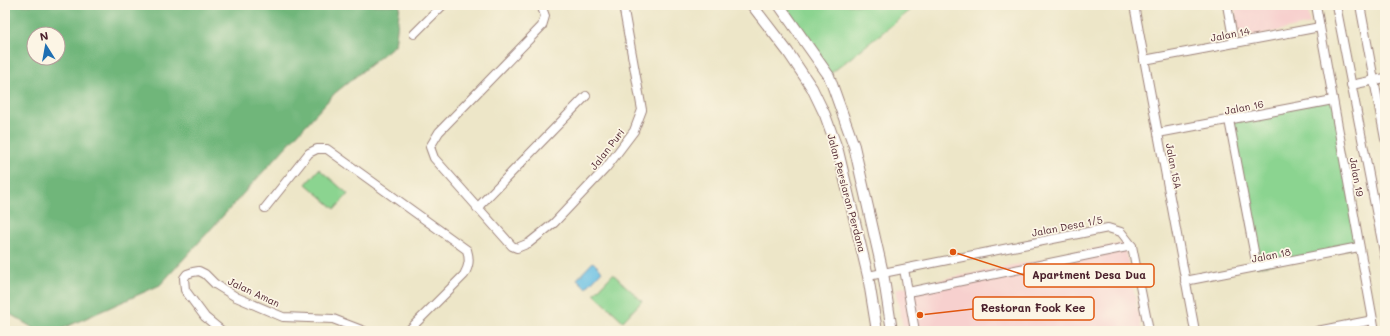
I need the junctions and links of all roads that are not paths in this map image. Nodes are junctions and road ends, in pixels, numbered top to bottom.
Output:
1 (444, 5) edge
2 (541, 5) edge
3 (623, 5) edge
4 (752, 5) edge
5 (779, 5) edge
6 (1134, 5) edge
7 (1227, 5) edge
8 (1316, 5) edge
9 (1336, 5) edge
10 (1360, 5) edge
11 (1320, 27) junction
12 (414, 34) dead end
13 (1234, 43) junction
14 (1144, 60) junction
15 (1385, 78) edge
16 (1375, 80) junction
17 (1351, 85) junction
18 (586, 96) dead end
19 (1333, 100) junction
20 (1229, 120) junction
21 (1158, 133) junction
22 (1385, 139) edge
23 (265, 208) dead end
24 (477, 208) junction
25 (1132, 246) junction
26 (1360, 247) junction
27 (1385, 257) edge
28 (1257, 267) junction
29 (904, 269) junction
30 (883, 273) junction
31 (868, 276) junction
32 (1185, 281) junction
33 (908, 292) junction
34 (1373, 320) junction
35 (222, 331) edge
36 (364, 331) edge
37 (408, 331) edge
38 (877, 331) edge
39 (892, 331) edge
40 (915, 331) edge
41 (1149, 331) edge
42 (1195, 331) edge
43 (1317, 331) edge
44 (1375, 331) edge

1 - 12 street
2 - 24 street
3 - 24 street, Jalan Puri
4 - 31 street, Jalan Persiaran Perdana
5 - 30 street, Jalan Persiaran Perdana
6 - 14 street, Jalan 15A
7 - 13 street
8 - 11 street, Jalan 19
9 - 17 street
10 - 16 street
11 - 13 street, Jalan 14
11 - 19 street, Jalan 19
13 - 14 street, Jalan 14
14 - 21 street, Jalan 15A
15 - 16 street
16 - 17 street
16 - 22 street
17 - 27 street
18 - 24 street
19 - 20 street, Jalan 16
19 - 26 street, Jalan 19
20 - 21 street, Jalan 16
20 - 28 street
21 - 32 street, Jalan 15A
23 - 37 street
25 - 29 street, Jalan Desa 1/5
25 - 33 street
25 - 41 street
26 - 28 street, Jalan 18
26 - 34 street, Jalan 19
28 - 32 street, Jalan 18
29 - 30 street, Jalan Desa 1/5
29 - 33 street
30 - 31 street, Jalan Desa 1/5
30 - 39 street, Jalan Persiaran Perdana
31 - 38 street, Jalan Persiaran Perdana
32 - 42 street, Jalan 15A
33 - 40 street
34 - 43 street
34 - 44 street, Jalan 19
35 - 36 street, Jalan Aman

